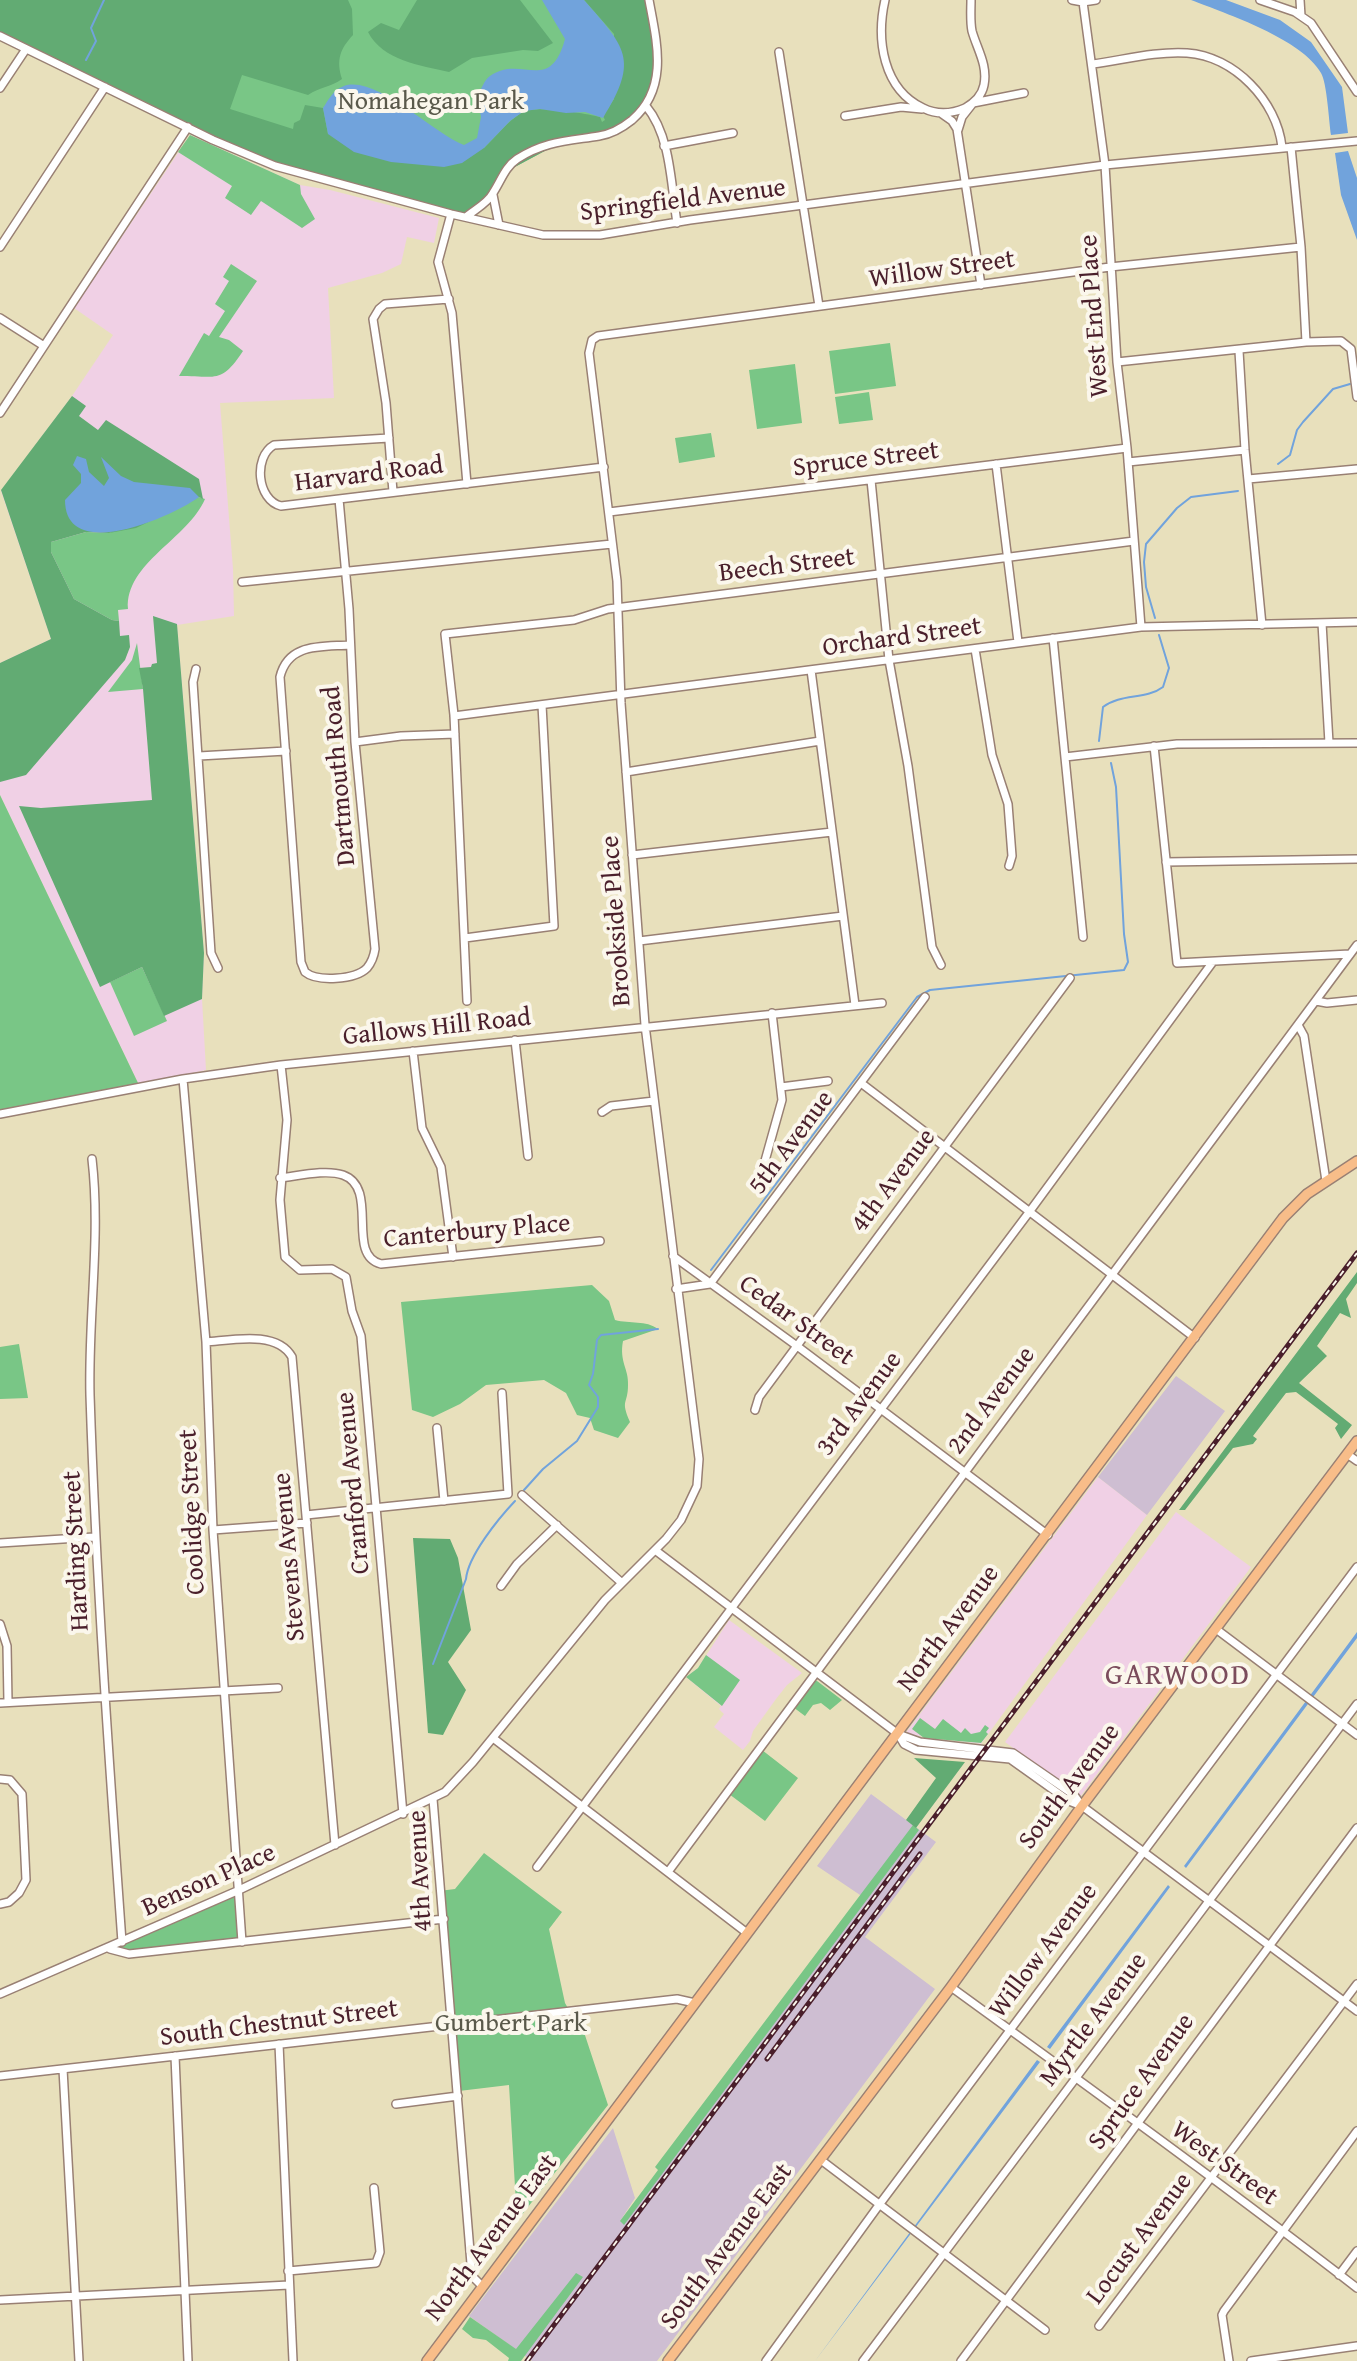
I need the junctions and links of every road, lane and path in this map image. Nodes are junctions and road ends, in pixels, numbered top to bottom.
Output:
1 (649, 0) edge
2 (885, 0) edge
3 (971, 0) edge
4 (1072, 0) edge
5 (1096, 0) edge
6 (1260, 0) edge
7 (1300, 0) edge
8 (1083, 2) junction
9 (1301, 16) junction
10 (0, 36) edge
11 (26, 49) junction
12 (779, 52) dead end
13 (1093, 64) junction
14 (105, 87) junction
15 (0, 88) edge
16 (1357, 92) edge
17 (1024, 93) dead end
18 (973, 103) junction
19 (646, 106) junction
20 (939, 113) junction
21 (845, 116) dead end
22 (188, 127) junction
23 (957, 132) junction
24 (733, 133) dead end
25 (1353, 142) edge
26 (664, 146) junction
27 (1286, 147) junction
28 (1105, 165) junction
29 (965, 185) junction
30 (493, 195) junction
31 (805, 206) junction
32 (451, 214) junction
33 (466, 217) junction
34 (677, 223) junction
35 (499, 225) junction
36 (0, 247) edge
37 (1301, 247) junction
38 (1110, 267) junction
39 (981, 285) junction
40 (449, 299) junction
41 (819, 306) junction
42 (0, 318) edge
43 (591, 342) joint
44 (1306, 342) junction
45 (44, 346) junction
46 (1239, 351) junction
47 (1117, 362) junction
48 (1357, 397) edge
49 (0, 413) edge
50 (389, 438) junction
51 (1127, 448) junction
52 (1245, 450) junction
53 (1128, 462) junction
54 (996, 464) junction
55 (604, 467) junction
56 (1357, 469) edge
57 (1248, 479) junction
58 (871, 480) junction
59 (467, 484) junction
60 (393, 492) junction
61 (339, 499) junction
62 (609, 512) junction
63 (1134, 541) junction
64 (612, 544) junction
65 (1007, 557) junction
66 (346, 570) junction
67 (880, 574) junction
68 (242, 582) dead end
69 (619, 608) junction
70 (1357, 622) edge
71 (1322, 623) junction
72 (1262, 625) junction
73 (1141, 627) junction
74 (1053, 638) junction
75 (1018, 642) junction
76 (349, 645) junction
77 (975, 649) junction
78 (889, 660) junction
79 (196, 669) dead end
80 (811, 670) junction
81 (622, 694) junction
82 (542, 705) junction
83 (454, 716) junction
84 (455, 734) junction
85 (820, 741) junction
86 (355, 742) junction
87 (1329, 743) junction
88 (1357, 743) edge
89 (1154, 746) junction
90 (286, 751) junction
91 (199, 756) junction
92 (1065, 757) junction
93 (626, 772) junction
94 (832, 832) junction
95 (632, 855) junction
96 (1357, 859) edge
97 (1166, 862) junction
98 (1009, 866) dead end
99 (843, 916) junction
100 (1083, 937) dead end
101 (465, 938) junction
102 (639, 941) junction
103 (1357, 945) edge
104 (1350, 954) junction
105 (1212, 963) junction
106 (941, 965) dead end
107 (218, 968) dead end
108 (1070, 978) dead end
109 (925, 997) dead end
110 (1357, 1000) edge
111 (467, 1001) dead end
112 (1316, 1001) junction
113 (882, 1003) dead end
114 (855, 1005) junction
115 (772, 1013) junction
116 (645, 1025) junction
117 (1298, 1025) junction
118 (515, 1040) junction
119 (413, 1051) junction
120 (281, 1065) junction
121 (183, 1079) junction
122 (828, 1081) dead end
123 (861, 1083) junction
124 (781, 1087) junction
125 (654, 1101) junction
126 (602, 1112) dead end
127 (0, 1114) edge
128 (945, 1147) junction
129 (528, 1156) dead end
130 (92, 1159) dead end
131 (1357, 1161) edge
132 (763, 1168) dead end
133 (280, 1178) junction
134 (1326, 1181) junction
135 (1030, 1211) junction
136 (600, 1241) dead end
137 (673, 1256) junction
138 (453, 1257) junction
139 (1111, 1274) junction
140 (710, 1284) junction
141 (676, 1289) junction
142 (1195, 1338) junction
143 (206, 1342) junction
144 (797, 1346) junction
145 (502, 1393) dead end
146 (881, 1409) junction
147 (755, 1410) dead end
148 (437, 1428) dead end
149 (1357, 1441) edge
150 (1347, 1454) junction
151 (1357, 1461) edge
152 (965, 1472) junction
153 (522, 1495) dead end
154 (694, 1495) joint
155 (444, 1501) junction
156 (377, 1508) junction
157 (306, 1519) junction
158 (557, 1525) junction
159 (213, 1530) junction
160 (1048, 1535) junction
161 (94, 1537) junction
162 (0, 1543) edge
163 (655, 1550) junction
164 (1357, 1567) edge
165 (622, 1583) junction
166 (501, 1586) dead end
167 (732, 1608) junction
168 (0, 1624) edge
169 (1216, 1629) junction
170 (817, 1671) junction
171 (1276, 1675) junction
172 (278, 1688) dead end
173 (223, 1690) junction
174 (105, 1697) junction
175 (4, 1702) edge
176 (1357, 1704) edge
177 (1342, 1724) junction
178 (898, 1734) junction
179 (1357, 1735) edge
180 (493, 1738) junction
181 (0, 1779) edge
182 (433, 1799) junction
183 (583, 1806) junction
184 (1082, 1806) junction
185 (403, 1814) junction
186 (1357, 1828) edge
187 (335, 1845) junction
188 (1144, 1853) junction
189 (537, 1867) dead end
190 (668, 1872) junction
191 (237, 1891) junction
192 (1210, 1901) junction
193 (0, 1904) edge
194 (444, 1919) junction
195 (747, 1933) junction
196 (122, 1942) junction
197 (242, 1942) junction
198 (1268, 1946) junction
199 (107, 1948) junction
200 (1357, 1984) edge
201 (951, 1987) junction
202 (0, 1994) edge
203 (1344, 2001) junction
204 (695, 2003) junction
205 (1357, 2011) edge
206 (453, 2024) junction
207 (1010, 2030) junction
208 (279, 2044) junction
209 (175, 2056) junction
210 (63, 2069) junction
211 (0, 2076) edge
212 (1075, 2079) junction
213 (458, 2096) junction
214 (396, 2104) dead end
215 (1136, 2124) junction
216 (1357, 2131) edge
217 (592, 2141) joint
218 (821, 2160) junction
219 (1211, 2177) junction
220 (374, 2188) dead end
221 (879, 2205) junction
222 (1282, 2232) junction
223 (1357, 2251) edge
224 (944, 2254) junction
225 (288, 2271) junction
226 (1339, 2275) junction
227 (289, 2285) junction
228 (482, 2286) junction
229 (1357, 2288) edge
230 (184, 2292) junction
231 (75, 2296) junction
232 (1007, 2299) junction
233 (0, 2300) edge
234 (1099, 2326) dead end
235 (1045, 2330) dead end
236 (1357, 2346) edge
237 (79, 2361) edge
238 (188, 2361) edge
239 (293, 2361) edge
240 (427, 2361) edge
241 (668, 2361) edge
242 (766, 2361) edge
243 (863, 2361) edge
244 (961, 2361) edge
245 (1229, 2361) edge
246 (1251, 2361) edge

1 - 19 street
2 - 20 street
3 - 18 street
4 - 8 street
5 - 8 street
6 - 9 street
7 - 9 street
8 - 13 street, West End Place
9 - 16 street
10 - 11 street, Springfield Avenue
11 - 14 street, Springfield Avenue
11 - 15 street
12 - 31 street
13 - 27 street
13 - 28 street, West End Place
14 - 22 street, Springfield Avenue
14 - 36 street
17 - 18 street
18 - 20 street
18 - 23 street
19 - 26 street
19 - 30 street
20 - 21 street
20 - 23 street
22 - 32 street, Springfield Avenue
22 - 45 street
23 - 29 street
24 - 26 street
25 - 27 street, Springfield Avenue
26 - 34 street
27 - 28 street, Springfield Avenue
27 - 37 street
28 - 29 street, Springfield Avenue
28 - 38 street, West End Place
29 - 31 street, Springfield Avenue
29 - 39 street
30 - 33 street
30 - 35 street
31 - 34 street, Springfield Avenue
31 - 41 street
32 - 33 street, Springfield Avenue
32 - 40 street
33 - 35 street, Springfield Avenue
34 - 35 street, Springfield Avenue
37 - 38 street, Willow Street
37 - 44 street
38 - 39 street, Willow Street
38 - 47 street, West End Place
39 - 41 street, Willow Street
40 - 50 street
40 - 59 street
41 - 43 street, Willow Street
42 - 45 street
43 - 55 street, Brookside Place
44 - 46 street
44 - 48 street
45 - 49 street
46 - 47 street
46 - 52 street
47 - 51 street, West End Place
50 - 60 street
50 - 61 street, Harvard Road
51 - 53 street, West End Place
51 - 54 street, Spruce Street
52 - 53 street
52 - 57 street
53 - 63 street, West End Place
54 - 58 street, Spruce Street
54 - 65 street
55 - 59 street, Harvard Road
55 - 62 street, Brookside Place
56 - 57 street
57 - 72 street
58 - 62 street, Spruce Street
58 - 67 street
59 - 60 street, Harvard Road
60 - 61 street, Harvard Road
61 - 66 street, Dartmouth Road
62 - 64 street, Brookside Place
63 - 65 street, Beech Street
63 - 73 street, West End Place
64 - 66 street
64 - 69 street, Brookside Place
65 - 67 street, Beech Street
65 - 75 street
66 - 68 street
66 - 76 street, Dartmouth Road
67 - 69 street, Beech Street
67 - 78 street
69 - 81 street, Brookside Place
69 - 83 street, Beech Street
70 - 71 street, Orchard Street
71 - 72 street, Orchard Street
71 - 87 street
72 - 73 street, Orchard Street
73 - 74 street, Orchard Street
74 - 75 street, Orchard Street
74 - 92 street
75 - 77 street, Orchard Street
76 - 86 street, Dartmouth Road
76 - 90 street
77 - 78 street, Orchard Street
77 - 98 street
78 - 80 street, Orchard Street
78 - 106 street
79 - 91 street
80 - 81 street, Orchard Street
80 - 85 street
81 - 82 street, Orchard Street
81 - 93 street, Brookside Place
82 - 83 street, Orchard Street
82 - 101 street
83 - 84 street
84 - 86 street
84 - 101 street
85 - 93 street
85 - 94 street
86 - 90 street, Dartmouth Road
87 - 88 street
87 - 89 street
89 - 92 street
89 - 97 street
90 - 91 street
91 - 107 street
92 - 100 street
93 - 95 street, Brookside Place
94 - 95 street
94 - 99 street
95 - 102 street, Brookside Place
96 - 97 street
97 - 105 street
99 - 102 street
99 - 114 street
101 - 111 street
102 - 116 street, Brookside Place
103 - 104 street, 2nd Avenue
104 - 105 street
104 - 112 street, 2nd Avenue
105 - 135 street, 3rd Avenue
108 - 128 street, 4th Avenue
109 - 123 street, 5th Avenue
110 - 112 street
112 - 117 street, 2nd Avenue
113 - 114 street, Gallows Hill Road
114 - 115 street, Gallows Hill Road
115 - 116 street, Gallows Hill Road
115 - 124 street
116 - 118 street, Gallows Hill Road
116 - 125 street, Brookside Place
117 - 134 street
117 - 139 street, 2nd Avenue
118 - 119 street, Gallows Hill Road
118 - 129 street
119 - 120 street, Gallows Hill Road
119 - 138 street
120 - 121 street, Gallows Hill Road
120 - 133 street
121 - 127 street, Gallows Hill Road
121 - 143 street, Coolidge Street
122 - 124 street
123 - 128 street
123 - 140 street, 5th Avenue
124 - 132 street
125 - 126 street
125 - 137 street, Brookside Place
128 - 135 street
128 - 144 street, 4th Avenue
130 - 161 street, Harding Street
131 - 134 main road, North Avenue
133 - 138 street, Canterbury Place
133 - 156 street, Cranford Avenue
134 - 142 main road, North Avenue
135 - 139 street
135 - 146 street, 3rd Avenue
136 - 138 street, Canterbury Place
137 - 140 street, Cedar Street
137 - 141 street, Brookside Place
139 - 142 street
139 - 152 street, 2nd Avenue
140 - 141 street
140 - 144 street, Cedar Street
141 - 154 street, Brookside Place
142 - 160 main road, North Avenue
143 - 157 street, Stevens Avenue
143 - 159 street, Coolidge Street
144 - 146 street, Cedar Street
144 - 147 street, 4th Avenue
145 - 155 street
146 - 152 street, Cedar Street
146 - 167 street, 3rd Avenue
148 - 155 street
149 - 150 main road, South Avenue
150 - 151 street
150 - 169 main road, South Avenue
152 - 160 street, Cedar Street
152 - 170 street, 2nd Avenue
153 - 158 street
154 - 163 street, 4th Avenue
155 - 156 street
156 - 157 street
156 - 185 street, Cranford Avenue
157 - 159 street
157 - 187 street, Stevens Avenue
158 - 165 street
158 - 166 street
159 - 173 street, Coolidge Street
160 - 178 main road, North Avenue
161 - 162 street
161 - 174 street, Harding Street
163 - 165 street, 4th Avenue
163 - 167 street
164 - 171 street, Willow Avenue
165 - 180 street, 4th Avenue
167 - 170 street
167 - 183 street, 3rd Avenue
168 - 175 street
169 - 171 street
169 - 184 main road, South Avenue
170 - 178 street
170 - 190 street, 2nd Avenue
171 - 177 street
171 - 188 street, Willow Avenue
172 - 173 street
173 - 174 street
173 - 191 street, Coolidge Street
174 - 175 street
174 - 196 street, Harding Street
176 - 177 street, Myrtle Avenue
177 - 179 street
177 - 192 street, Myrtle Avenue
178 - 184 street
178 - 195 main road, North Avenue
180 - 182 street, 4th Avenue
180 - 183 street
181 - 193 street
182 - 185 street, Benson Place
182 - 194 street, 4th Avenue
183 - 189 street, 3rd Avenue
183 - 190 street
184 - 188 street
184 - 201 main road, South Avenue
185 - 187 street, Benson Place
186 - 198 street, Spruce Avenue
187 - 191 street, Benson Place
188 - 192 street
188 - 207 street, Willow Avenue
190 - 195 street
191 - 196 street, Benson Place
191 - 197 street, Coolidge Street
192 - 198 street
192 - 212 street, Myrtle Avenue
194 - 197 street
194 - 206 street, 4th Avenue
195 - 204 main road, North Avenue
196 - 199 street, Benson Place
197 - 199 street
198 - 203 street
198 - 215 street, Spruce Avenue
199 - 202 street, Benson Place
200 - 203 street, Locust Avenue
201 - 207 street, West Street
201 - 218 main road, South Avenue
203 - 205 street
203 - 219 street, Locust Avenue
204 - 206 street, South Chestnut Street
204 - 217 main road, North Avenue
206 - 208 street, South Chestnut Street
206 - 213 street, 4th Avenue
207 - 212 street, West Street
207 - 221 street, Willow Avenue
208 - 209 street, South Chestnut Street
208 - 225 street
209 - 210 street, South Chestnut Street
209 - 230 street
210 - 211 street, South Chestnut Street
210 - 231 street
212 - 215 street, West Street
212 - 224 street, Myrtle Avenue
213 - 214 street
213 - 228 street, 4th Avenue
215 - 219 street, West Street
215 - 232 street, Spruce Avenue
216 - 222 street
217 - 228 main road, North Avenue East
218 - 221 street
218 - 241 main road, South Avenue East
219 - 222 street, West Street
219 - 234 street, Locust Avenue
220 - 225 street
221 - 224 street
221 - 242 street, Willow Avenue
222 - 226 street, West Street
222 - 245 street
223 - 226 street
224 - 232 street
224 - 243 street, Myrtle Avenue
225 - 227 street
226 - 229 street, West Street
227 - 230 street
227 - 239 street
228 - 240 main road, North Avenue East
230 - 231 street
230 - 238 street
231 - 233 street
231 - 237 street
232 - 235 street
232 - 244 street, Spruce Avenue
236 - 246 street

